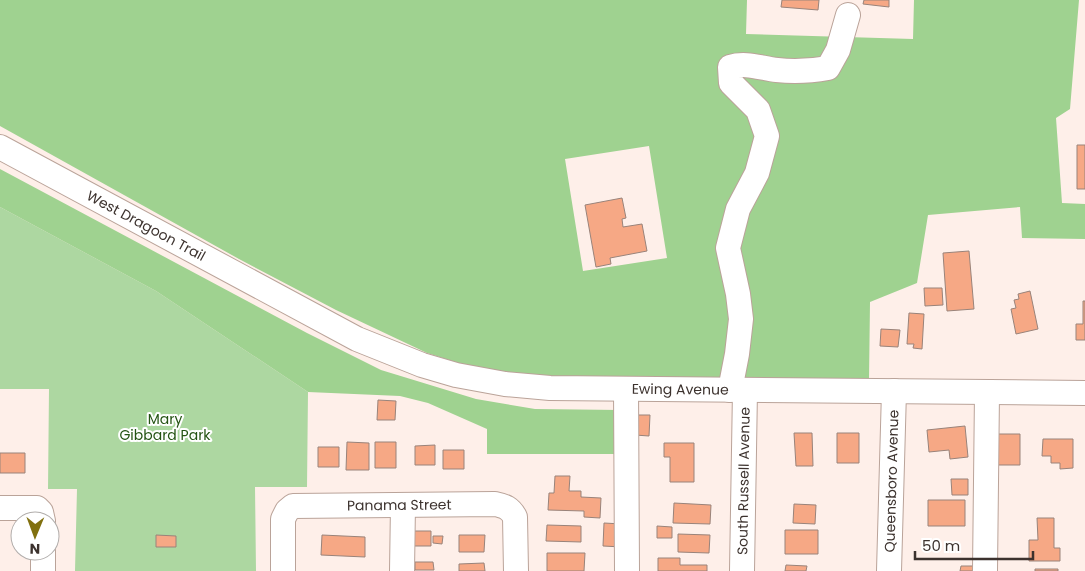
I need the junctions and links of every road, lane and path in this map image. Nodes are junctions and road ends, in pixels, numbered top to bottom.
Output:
1 (848, 15) dead end
2 (0, 147) edge
3 (292, 304) joint
4 (626, 389) junction
5 (737, 390) junction
6 (894, 391) junction
7 (987, 393) junction
8 (1085, 393) edge
9 (403, 504) junction
10 (0, 508) edge
11 (39, 511) edge
12 (283, 571) edge
13 (402, 571) edge
14 (516, 571) edge
15 (627, 571) edge
16 (742, 571) edge
17 (889, 571) edge
18 (985, 571) edge

1 - 5 street, South Russell Avenue
2 - 3 street, West Dragoon Trail
3 - 4 street, Ewing Avenue
4 - 5 street, Ewing Avenue
4 - 15 street
5 - 6 street, Ewing Avenue
5 - 16 street, South Russell Avenue
6 - 7 street, Ewing Avenue
6 - 17 street, Queensboro Avenue
7 - 8 street, Ewing Avenue
7 - 18 street
9 - 12 street, Panama Street
9 - 13 street
9 - 14 street, Panama Street
10 - 11 street

